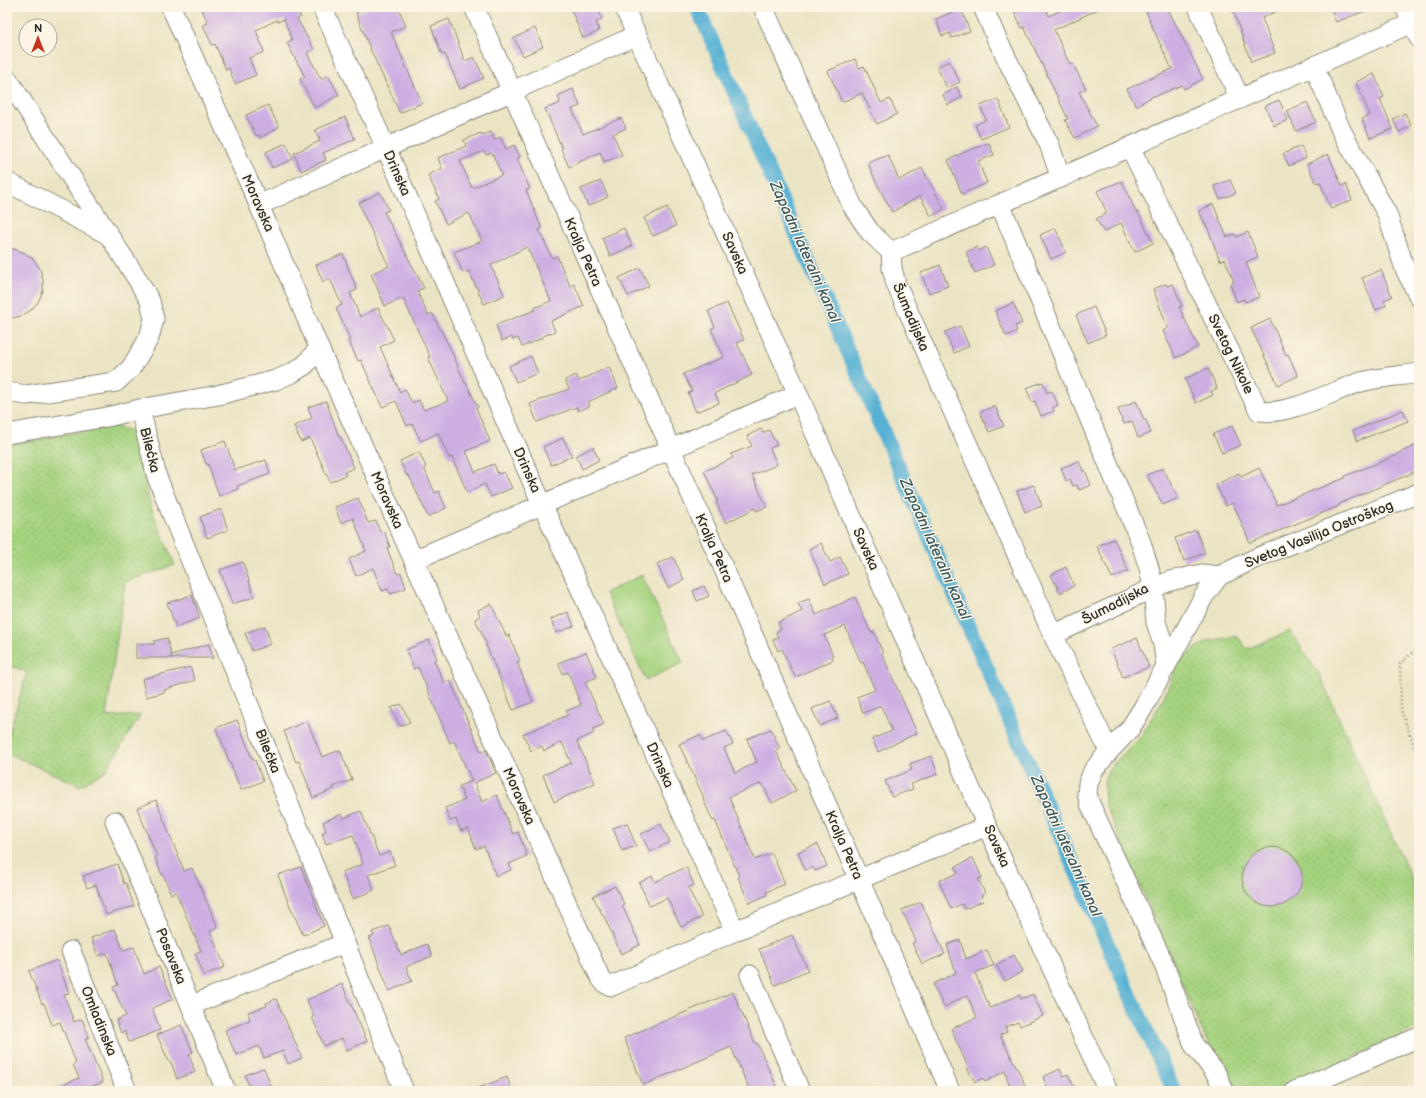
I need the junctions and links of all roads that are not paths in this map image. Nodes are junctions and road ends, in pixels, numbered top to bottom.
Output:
1 (171, 7) edge
2 (322, 7) edge
3 (474, 7) edge
4 (624, 7) edge
5 (763, 7) edge
6 (983, 7) edge
7 (1198, 7) edge
8 (1412, 23) edge
9 (636, 35) junction
10 (1314, 66) junction
11 (7, 78) edge
12 (512, 91) junction
13 (1240, 99) junction
14 (1130, 147) junction
15 (386, 148) junction
16 (1061, 178) junction
17 (7, 182) edge
18 (1000, 204) junction
19 (259, 205) junction
20 (110, 235) junction
21 (891, 252) junction
22 (1419, 297) edge
23 (320, 348) junction
24 (1419, 373) edge
25 (7, 392) edge
26 (798, 394) junction
27 (140, 409) junction
28 (7, 434) edge
29 (670, 449) junction
30 (1419, 493) edge
31 (542, 504) junction
32 (414, 560) junction
33 (1219, 576) junction
34 (1153, 588) junction
35 (1053, 635) junction
36 (1166, 666) junction
37 (1109, 751) junction
38 (115, 821) dead end
39 (987, 826) junction
40 (859, 880) junction
41 (735, 931) junction
42 (345, 943) junction
43 (71, 951) dead end
44 (750, 975) dead end
45 (192, 1005) junction
46 (1419, 1037) edge
47 (127, 1091) edge
48 (226, 1091) edge
49 (404, 1091) edge
50 (800, 1091) edge
51 (950, 1091) edge
52 (1108, 1091) edge
53 (1224, 1091) edge
54 (1295, 1091) edge

1 - 19 street, Moravska
2 - 15 street, Drinska
3 - 12 street, Kralja Petra
4 - 9 street, Savska
5 - 21 street
6 - 16 street
7 - 13 street
8 - 10 street
9 - 12 street
9 - 26 street, Savska
10 - 13 street
10 - 22 street
11 - 20 street
12 - 15 street
12 - 29 street, Kralja Petra
13 - 14 street
14 - 16 street
14 - 24 street, Svetog Nikole
15 - 19 street
15 - 31 street, Drinska
16 - 18 street
17 - 20 street
18 - 21 street
18 - 34 street, Šumadijska
19 - 23 street, Moravska
20 - 25 street
21 - 35 street, Šumadijska
23 - 27 street
23 - 32 street, Moravska
26 - 29 street
26 - 39 street, Savska
27 - 28 street
27 - 42 street, Bilećka
29 - 31 street
29 - 40 street, Kralja Petra
30 - 33 street, Svetog Vasilija Ostroškog
31 - 32 street
31 - 41 street, Drinska
32 - 41 street, Moravska
33 - 34 street
33 - 36 street
34 - 35 street, Šumadijska
34 - 36 street
35 - 37 street, Šumadijska
36 - 37 street
37 - 53 street
38 - 45 street, Posavska
39 - 40 street
39 - 52 street, Savska
40 - 41 street
40 - 51 street, Kralja Petra
42 - 45 street
42 - 49 street, Bilećka
43 - 47 street, Omladinska
44 - 50 street
45 - 48 street, Posavska
46 - 54 street

